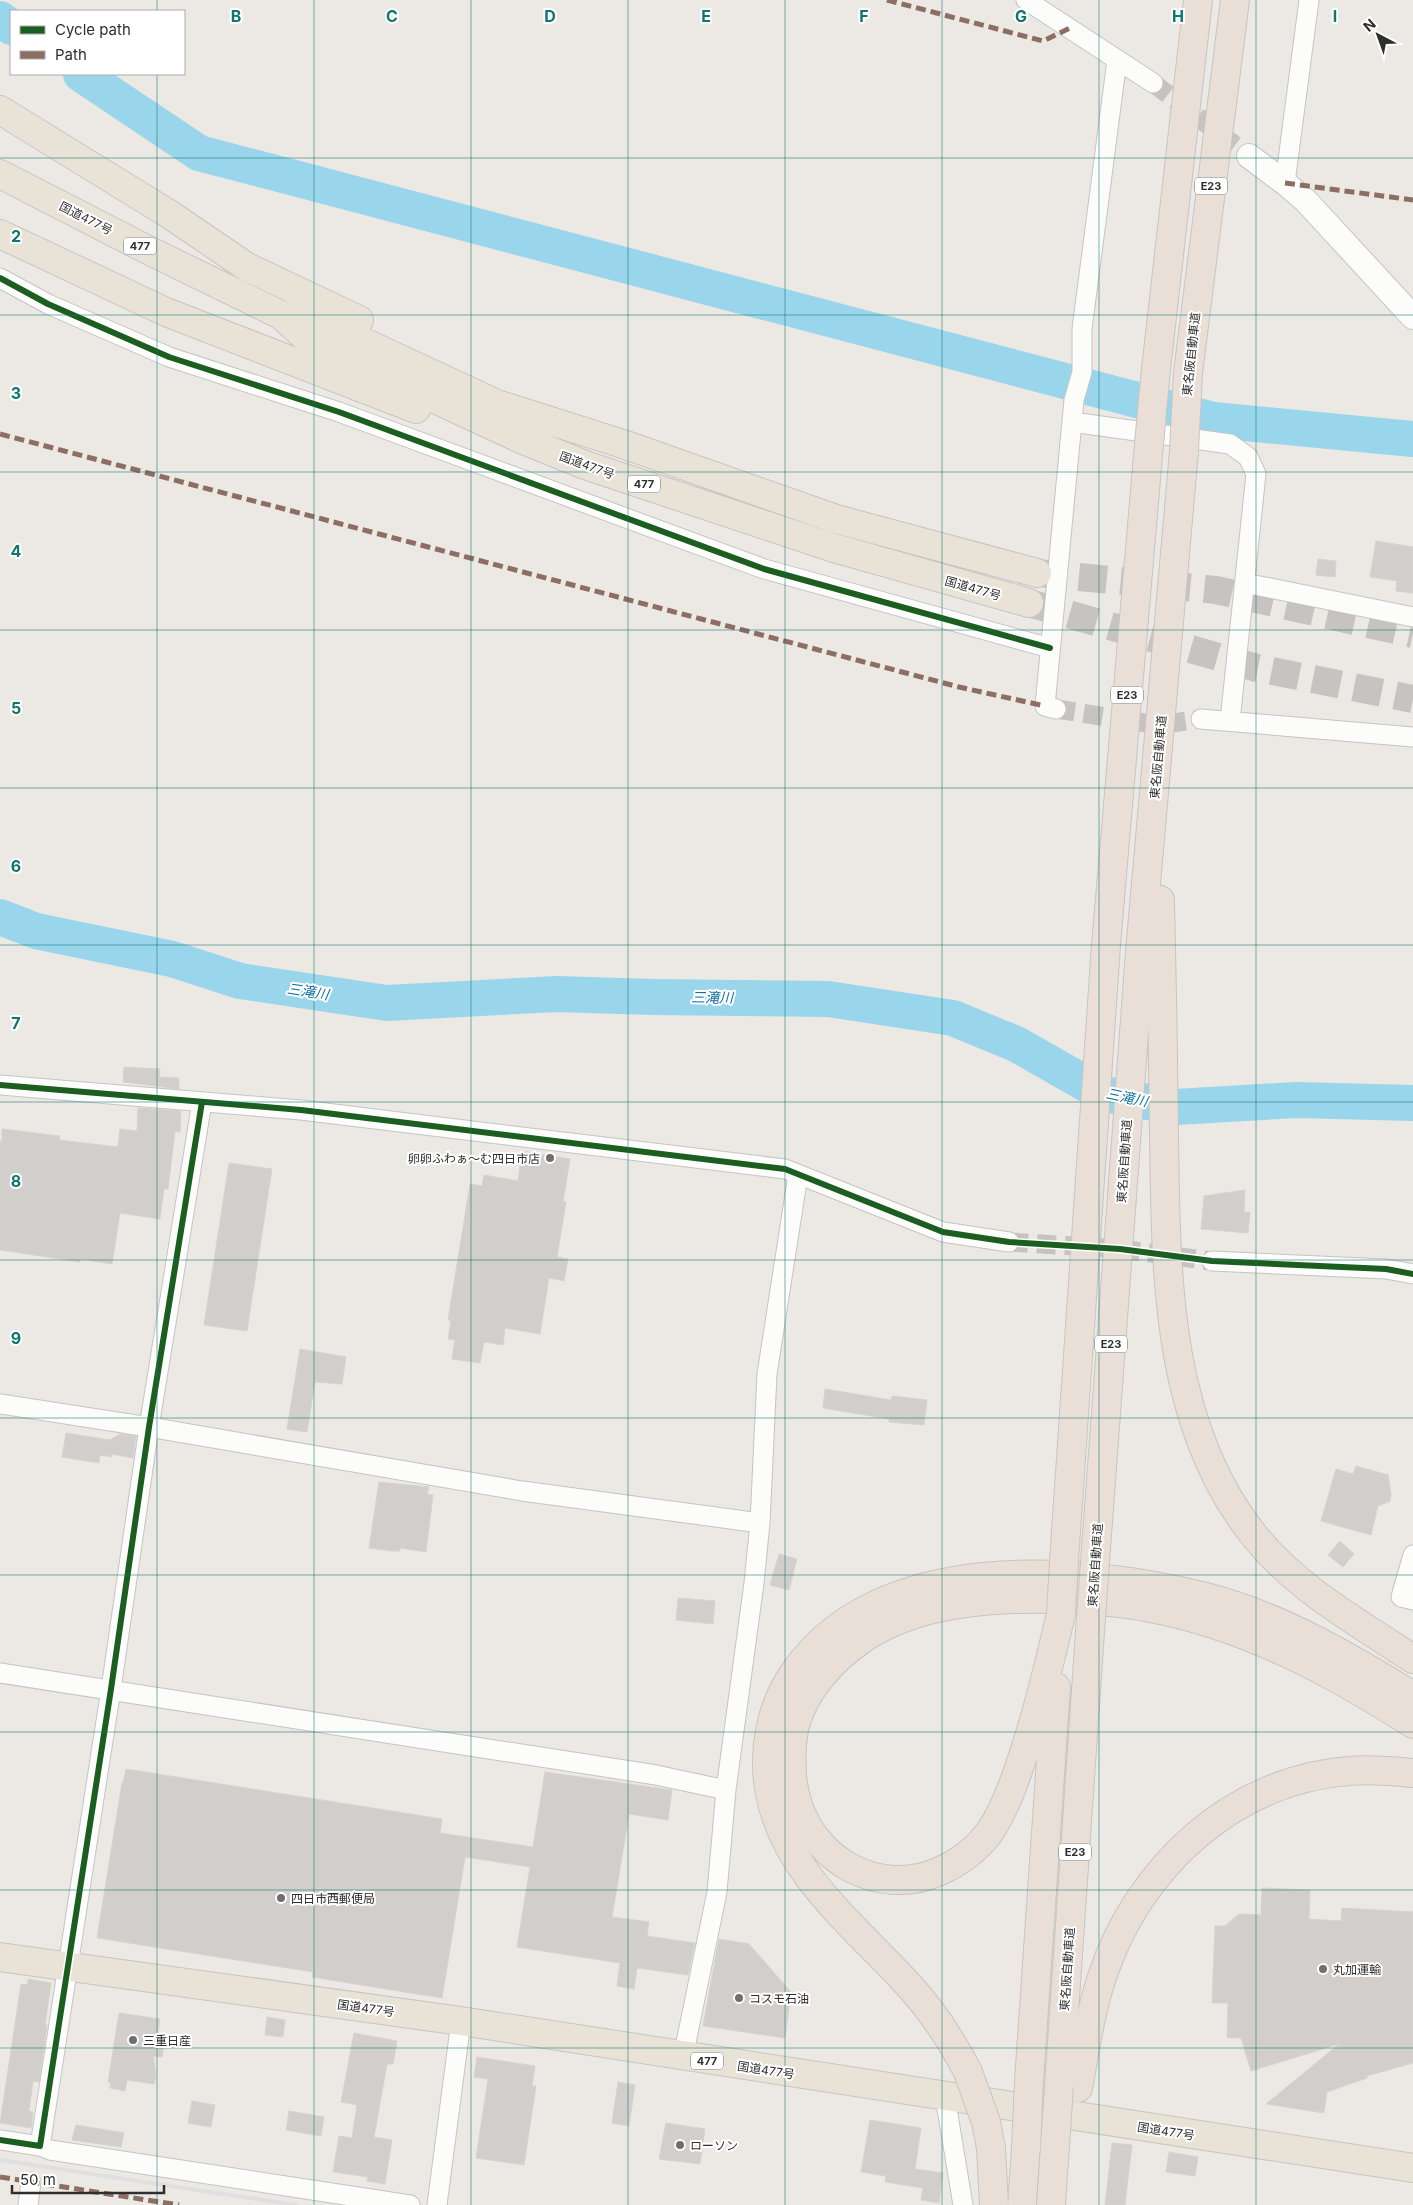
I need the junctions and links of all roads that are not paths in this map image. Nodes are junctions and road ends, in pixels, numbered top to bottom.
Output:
1 (1026, 0) edge
2 (1198, 0) edge
3 (1235, 0) edge
4 (1309, 0) edge
5 (1117, 60) junction
6 (1153, 83) tunnel mouth
7 (0, 110) edge
8 (1249, 156) tunnel mouth
9 (0, 174) edge
10 (1285, 183) junction
11 (0, 234) edge
12 (0, 278) edge
13 (281, 315) junction
14 (1413, 317) edge
15 (1072, 422) junction
16 (623, 444) junction
17 (585, 465) junction
18 (1037, 573) tunnel mouth
19 (1245, 583) junction
20 (1029, 603) tunnel mouth
21 (1413, 617) edge
22 (1050, 648) junction
23 (1056, 709) dead end
24 (1200, 719) tunnel mouth
25 (1230, 721) junction
26 (1413, 737) edge
27 (1151, 953) junction
28 (0, 1085) edge
29 (202, 1102) junction
30 (798, 1175) junction
31 (1009, 1242) tunnel mouth
32 (1212, 1261) tunnel mouth
33 (1413, 1274) edge
34 (0, 1404) edge
35 (149, 1427) junction
36 (760, 1523) junction
37 (1413, 1555) edge
38 (1413, 1600) edge
39 (1061, 1614) junction
40 (1413, 1659) edge
41 (0, 1673) edge
42 (111, 1690) junction
43 (1413, 1696) edge
44 (1413, 1724) edge
45 (1413, 1773) edge
46 (726, 1790) junction
47 (0, 1957) edge
48 (68, 1968) junction
49 (461, 2021) junction
50 (684, 2057) junction
51 (1069, 2087) junction
52 (945, 2097) junction
53 (0, 2140) edge
54 (40, 2146) junction
55 (1413, 2168) edge
56 (31, 2182) dead end
57 (28, 2205) edge
58 (410, 2205) edge
59 (437, 2205) edge
60 (963, 2205) edge
61 (994, 2205) edge
62 (1022, 2205) edge
63 (1051, 2205) edge
64 (1059, 2205) edge

1 - 5 street
2 - 39 highway, E23, bridge
3 - 27 highway, 東名阪自動車道 / E23, bridge
4 - 10 street
5 - 6 street
5 - 15 street
7 - 16 highway, 477
8 - 10 street
9 - 13 highway, 国道477号 / 477
10 - 14 street
11 - 17 highway, 477
12 - 22 street
13 - 16 highway, 国道477号 / 477
13 - 17 highway, 国道477号 / 477
15 - 19 street
15 - 22 street
16 - 18 highway, 国道477号 / 477
17 - 20 highway, 国道477号 / 477
19 - 21 street
19 - 25 street
22 - 23 street
24 - 25 street
25 - 26 street
27 - 40 highway
27 - 51 highway, 東名阪自動車道 / E23, bridge
28 - 29 street
29 - 30 street
29 - 35 street
30 - 31 street
30 - 36 street
32 - 33 street
34 - 35 street
35 - 36 street
35 - 42 street
36 - 46 street
37 - 38 street
39 - 44 highway
39 - 62 highway, E23, bridge
41 - 42 street
42 - 46 street
42 - 48 street
43 - 61 highway, bridge
45 - 51 highway
46 - 50 street
47 - 48 highway, 国道477号 / 477
48 - 49 highway, 国道477号 / 477
48 - 54 street
49 - 50 highway, 国道477号 / 477
49 - 59 street
50 - 52 highway, 国道477号 / 477
51 - 63 highway, 東名阪自動車道, bridge
51 - 64 highway
52 - 55 highway, 国道477号 / 477
52 - 60 street
53 - 54 street
54 - 58 street
56 - 57 street

